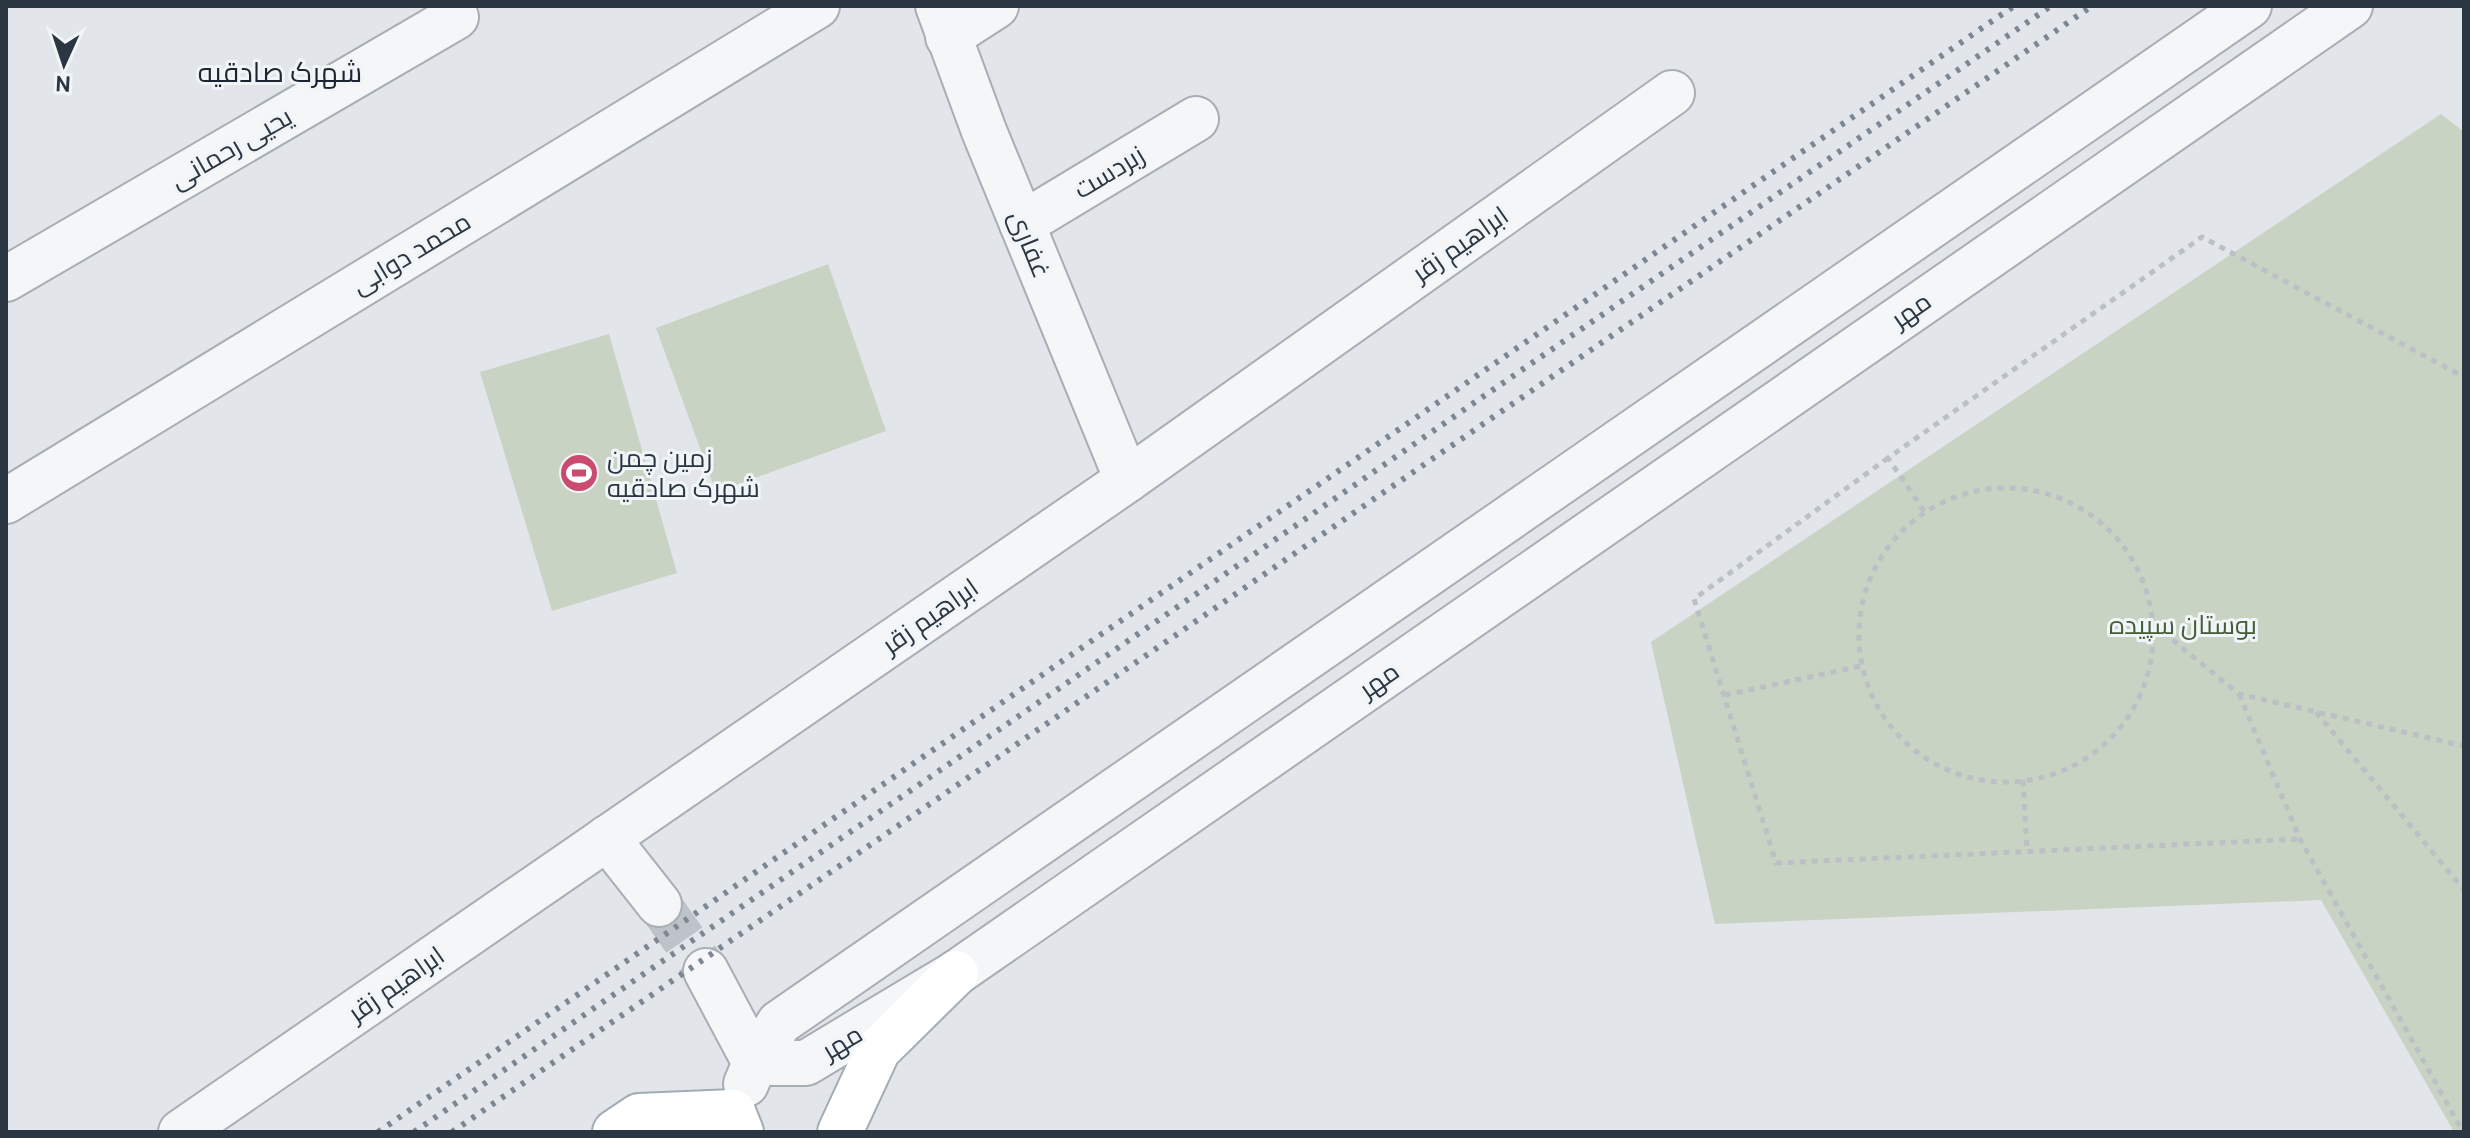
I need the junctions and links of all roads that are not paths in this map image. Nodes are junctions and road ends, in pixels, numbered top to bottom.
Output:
1 (817, 6) edge
2 (996, 6) edge
3 (2249, 6) edge
4 (2350, 6) edge
5 (456, 17) dead end
6 (943, 21) edge
7 (1672, 93) dead end
8 (1196, 119) dead end
9 (1022, 224) junction
10 (6, 279) edge
11 (1127, 480) junction
12 (6, 501) edge
13 (607, 838) junction
14 (659, 904) tunnel mouth
15 (706, 971) tunnel mouth
16 (956, 973) junction
17 (755, 1063) junction
18 (737, 1122) edge
19 (181, 1132) edge
20 (615, 1132) edge
21 (840, 1132) edge

1 - 12 street, محمد دوابی
2 - 6 street
3 - 17 street, مهر
4 - 16 street, مهر
5 - 10 street, یحیی رحمانی
6 - 9 street, غفاری
7 - 11 street, ابراهیم زقر
8 - 9 street, زبردست
9 - 11 street, غفاری
11 - 13 street, ابراهیم زقر
13 - 14 street
13 - 19 street, ابراهیم زقر
15 - 17 street
16 - 17 street, مهر
16 - 21 main road
17 - 18 street
18 - 20 main road

